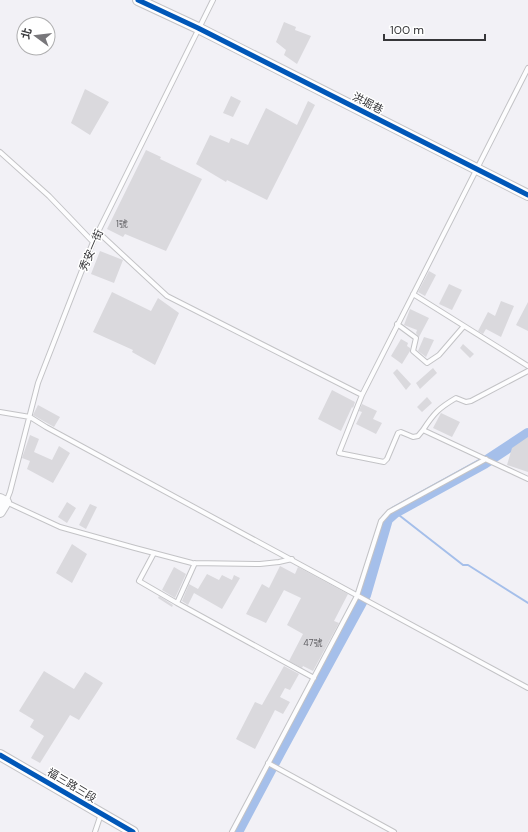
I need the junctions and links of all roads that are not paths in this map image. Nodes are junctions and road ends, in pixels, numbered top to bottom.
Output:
1 (138, 0) edge
2 (213, 0) edge
3 (198, 28) junction
4 (528, 68) edge
5 (0, 152) edge
6 (477, 169) junction
7 (528, 195) edge
8 (98, 232) junction
9 (93, 242) junction
10 (413, 294) junction
11 (397, 324) junction
12 (464, 326) junction
13 (528, 366) edge
14 (528, 371) edge
15 (362, 395) junction
16 (0, 412) edge
17 (30, 417) junction
18 (423, 430) junction
19 (486, 459) junction
20 (528, 479) edge
21 (3, 500) edge
22 (0, 512) edge
23 (154, 553) junction
24 (292, 559) junction
25 (194, 563) junction
26 (357, 596) junction
27 (177, 603) junction
28 (314, 678) junction
29 (528, 688) edge
30 (0, 755) edge
31 (268, 763) junction
32 (101, 814) junction
33 (94, 832) edge
34 (133, 832) edge
35 (232, 832) edge
36 (394, 832) edge

1 - 3 street, 洪堀巷
2 - 3 lane, 秀安一街
3 - 6 street, 洪堀巷
3 - 8 lane, 秀安一街
4 - 6 lane
5 - 9 lane
6 - 7 street, 洪堀巷
6 - 10 lane
8 - 9 lane, 秀安一街
8 - 15 lane
9 - 17 lane, 秀安一街
10 - 11 lane
10 - 12 lane
11 - 12 lane
11 - 15 lane
12 - 13 lane
14 - 18 lane
15 - 18 lane
16 - 17 lane
17 - 21 lane, 秀安一街
17 - 24 lane
18 - 19 lane
19 - 20 lane
19 - 26 lane
21 - 22 street, 秀安一街
21 - 23 lane
23 - 25 lane
23 - 27 lane
24 - 25 lane
24 - 26 lane
25 - 27 lane
26 - 28 lane
26 - 29 lane
27 - 28 lane
28 - 31 lane
30 - 32 street, 福三路三段
31 - 35 lane
31 - 36 lane
32 - 33 lane
32 - 34 street, 福三路三段

